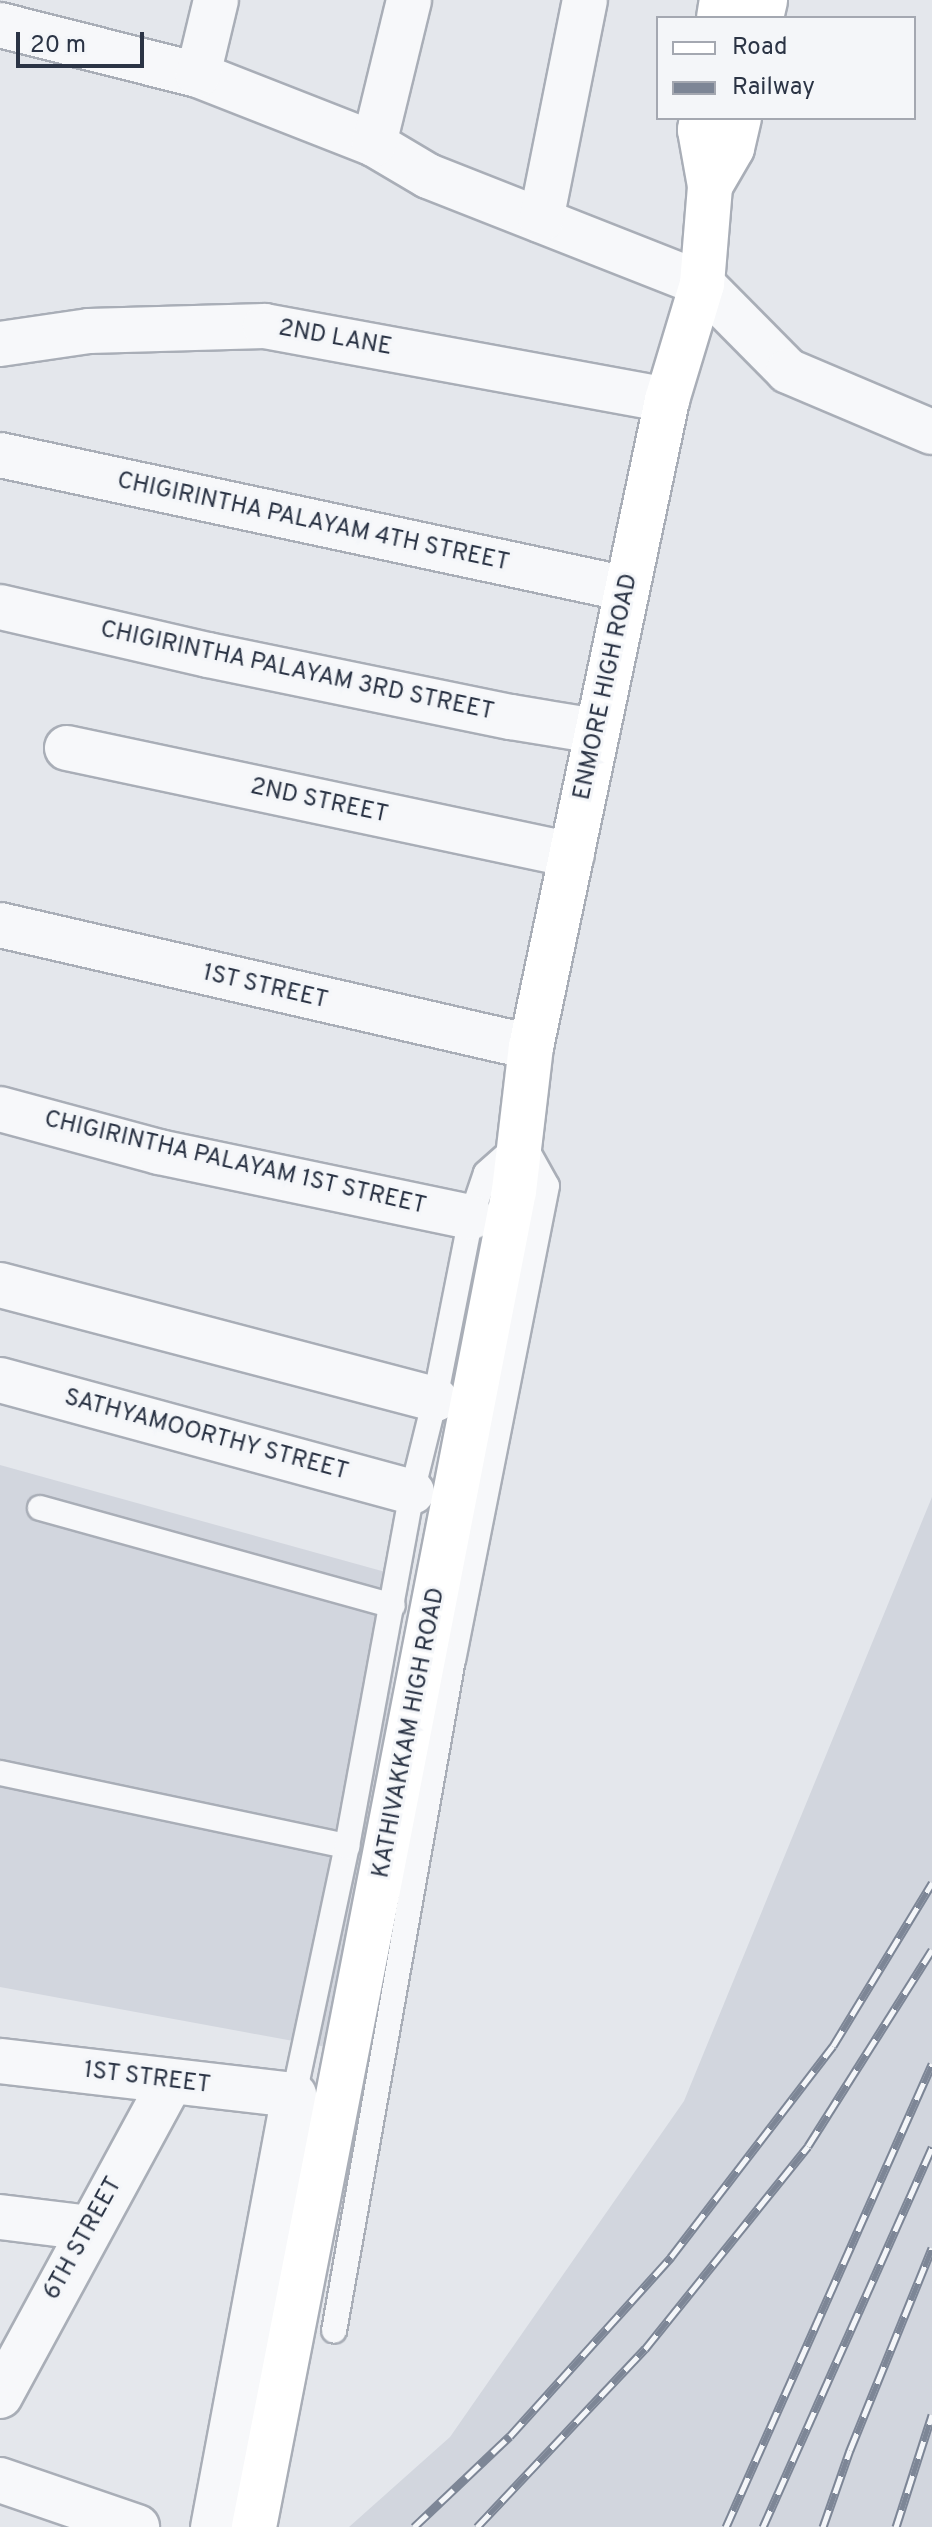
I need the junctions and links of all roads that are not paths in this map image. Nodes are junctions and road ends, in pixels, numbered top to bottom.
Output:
1 (216, 0) edge
2 (409, 0) edge
3 (585, 0) edge
4 (0, 25) edge
5 (198, 75) junction
6 (702, 120) edge
7 (739, 120) edge
8 (374, 144) junction
9 (710, 186) junction
10 (541, 220) junction
11 (702, 284) junction
12 (0, 344) edge
13 (667, 400) junction
14 (932, 432) edge
15 (0, 455) edge
16 (627, 589) junction
17 (0, 607) edge
18 (596, 731) junction
19 (67, 748) dead end
20 (572, 855) junction
21 (0, 925) edge
22 (531, 1047) junction
23 (0, 1109) edge
24 (522, 1141) junction
25 (514, 1191) joint
26 (471, 1217) junction
27 (0, 1285) edge
28 (0, 1380) edge
29 (435, 1399) junction
30 (412, 1492) junction
31 (40, 1508) dead end
32 (393, 1606) junction
33 (0, 1773) edge
34 (347, 1846) junction
35 (0, 2061) edge
36 (170, 2083) junction
37 (294, 2095) junction
38 (0, 2217) edge
39 (90, 2228) junction
40 (334, 2331) dead end
41 (10, 2352) edge
42 (0, 2396) edge
43 (0, 2480) edge
44 (137, 2527) edge
45 (213, 2527) edge
46 (254, 2527) edge

1 - 5 street
2 - 8 street
3 - 10 street
4 - 5 street
5 - 8 street
6 - 9 main road, ENMORE HIGH ROAD
7 - 9 main road, ENMORE HIGH ROAD
8 - 10 street
9 - 11 main road, ENMORE HIGH ROAD
10 - 11 street
11 - 13 main road, ENMORE HIGH ROAD
11 - 14 street
12 - 13 street, 2ND LANE
13 - 16 main road, ENMORE HIGH ROAD
15 - 16 street, CHIGIRINTHA PALAYAM 4TH STREET
16 - 18 main road, ENMORE HIGH ROAD
17 - 18 street, CHIGIRINTHA PALAYAM 3RD STREET
18 - 20 main road, ENMORE HIGH ROAD
19 - 20 street, 2ND STREET
20 - 22 main road, ENMORE HIGH ROAD
21 - 22 street, 1ST STREET
22 - 24 main road, ENMORE HIGH ROAD
23 - 26 street, CHIGIRINTHA PALAYAM 1ST STREET
24 - 25 main road, ENMORE HIGH ROAD
24 - 26 lane
24 - 40 lane
25 - 46 main road, KATHIVAKKAM HIGH ROAD
26 - 29 lane
27 - 29 street
28 - 30 street, SATHYAMOORTHY STREET
29 - 30 lane
30 - 32 lane
31 - 32 lane
32 - 34 lane
33 - 34 lane
34 - 37 lane
35 - 36 street, 1ST STREET
36 - 37 street, 1ST STREET
36 - 39 street, 6TH STREET
37 - 45 street
38 - 39 street
39 - 41 street, 6TH STREET
41 - 42 street, 6TH STREET
43 - 44 street

